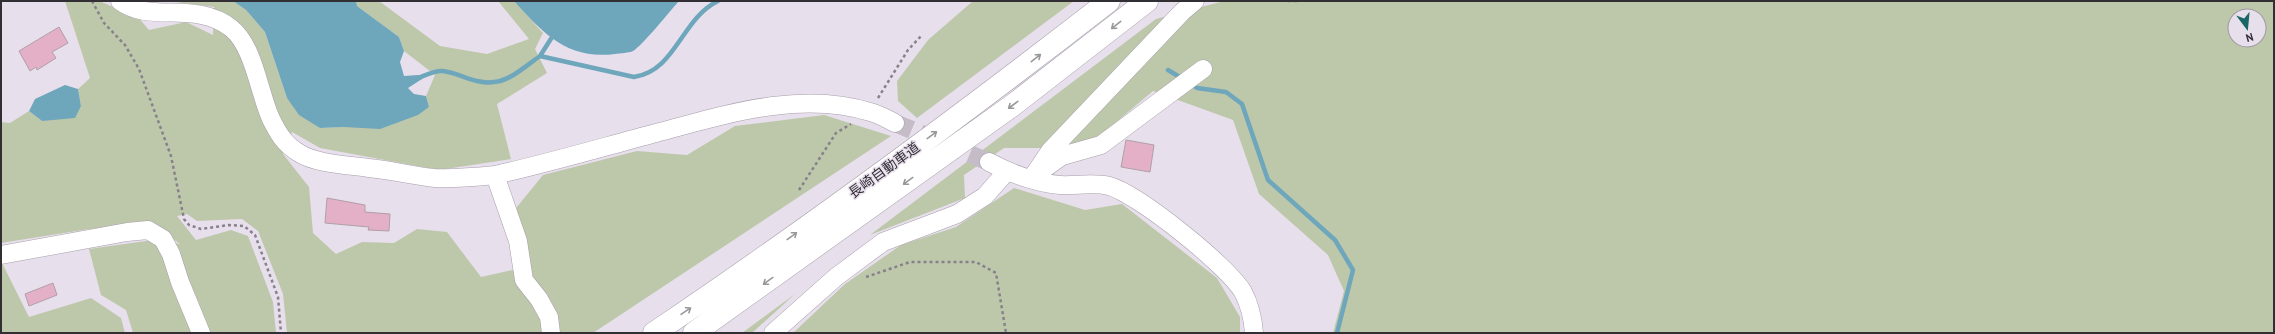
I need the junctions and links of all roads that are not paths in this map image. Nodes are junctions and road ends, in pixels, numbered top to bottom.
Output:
1 (120, 1) edge
2 (1109, 1) edge
3 (1147, 1) edge
4 (1195, 1) edge
5 (1203, 69) dead end
6 (895, 123) tunnel mouth
7 (989, 162) tunnel mouth
8 (1007, 171) junction
9 (495, 175) junction
10 (1031, 179) junction
11 (1, 255) edge
12 (201, 333) edge
13 (550, 333) edge
14 (654, 333) edge
15 (694, 333) edge
16 (773, 333) edge
17 (1254, 333) edge

1 - 9 street
14 -> 2 highway, 長崎自動車道
3 -> 15 highway, 長崎自動車道
4 - 10 street
5 - 10 street
6 - 9 street
7 - 8 street
8 - 10 street
8 - 16 street
9 - 13 street
10 - 17 street
11 - 12 street

